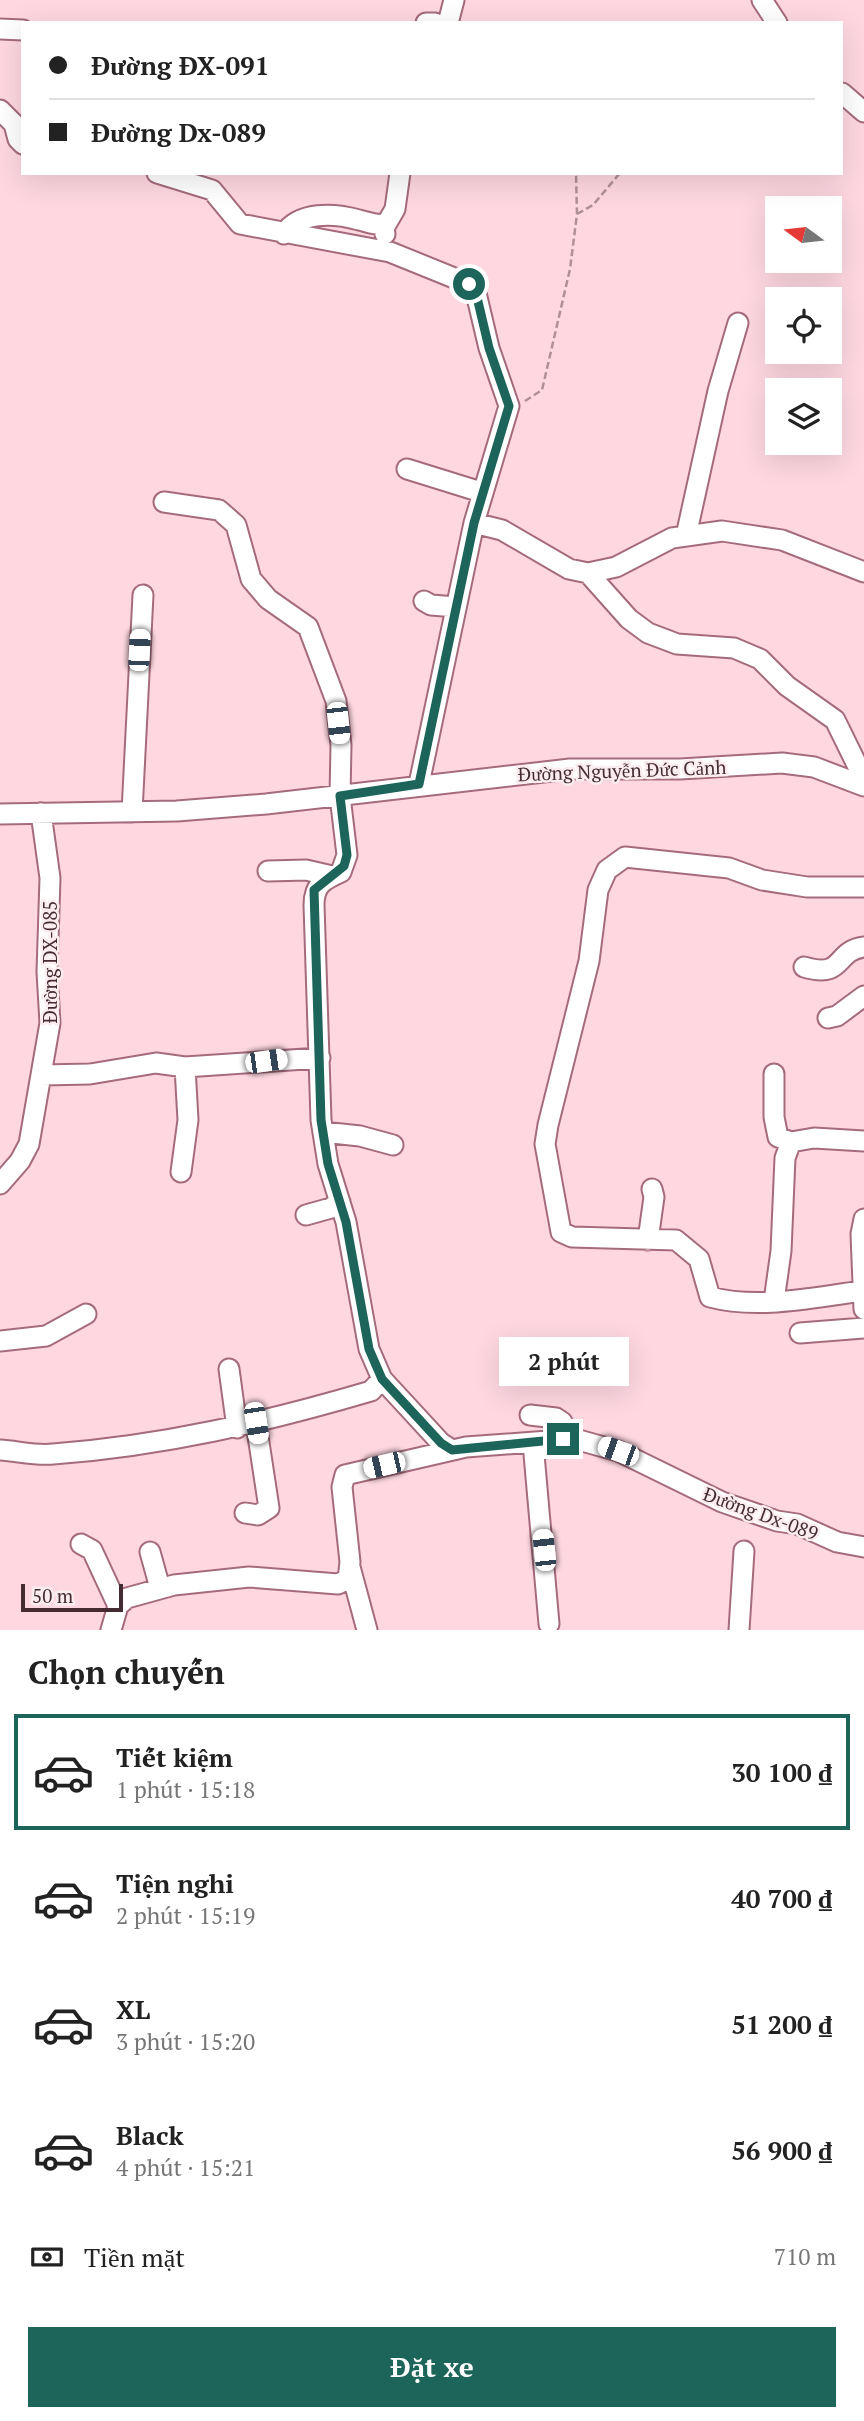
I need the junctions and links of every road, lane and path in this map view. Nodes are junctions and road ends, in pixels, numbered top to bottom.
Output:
1 (454, 0) edge
2 (762, 0) edge
3 (449, 21) edge
4 (776, 21) edge
5 (0, 29) edge
6 (21, 30) edge
7 (843, 94) edge
8 (0, 110) edge
9 (864, 112) edge
10 (13, 140) edge
11 (163, 175) edge
12 (400, 175) edge
13 (576, 175) edge
14 (619, 175) edge
15 (577, 214) junction
16 (386, 224) junction
17 (284, 234) junction
18 (390, 252) junction
19 (738, 323) dead end
20 (507, 412) junction
21 (407, 469) dead end
22 (481, 492) junction
23 (164, 502) dead end
24 (474, 523) junction
25 (686, 536) junction
26 (864, 572) edge
27 (588, 573) junction
28 (143, 595) dead end
29 (424, 601) dead end
30 (456, 607) junction
31 (864, 779) edge
32 (419, 784) junction
33 (864, 786) edge
34 (340, 796) junction
35 (132, 812) junction
36 (41, 813) junction
37 (0, 814) edge
38 (268, 871) dead end
39 (332, 876) junction
40 (864, 887) edge
41 (864, 947) edge
42 (804, 967) dead end
43 (864, 996) edge
44 (828, 1018) dead end
45 (320, 1058) junction
46 (185, 1067) junction
47 (774, 1074) dead end
48 (42, 1075) junction
49 (323, 1132) junction
50 (864, 1141) edge
51 (791, 1142) junction
52 (393, 1145) dead end
53 (181, 1171) dead end
54 (0, 1184) edge
55 (652, 1189) dead end
56 (340, 1202) junction
57 (306, 1215) dead end
58 (864, 1219) edge
59 (648, 1240) junction
60 (863, 1244) edge
61 (863, 1300) edge
62 (774, 1301) junction
63 (86, 1314) dead end
64 (864, 1328) edge
65 (800, 1333) dead end
66 (0, 1341) edge
67 (229, 1369) dead end
68 (382, 1379) junction
69 (530, 1415) dead end
70 (247, 1425) junction
71 (563, 1439) junction
72 (533, 1443) junction
73 (0, 1450) edge
74 (452, 1450) junction
75 (245, 1513) dead end
76 (81, 1544) dead end
77 (864, 1547) edge
78 (744, 1551) dead end
79 (150, 1552) dead end
80 (350, 1567) junction
81 (160, 1588) junction
82 (118, 1606) junction
83 (549, 1624) dead end
84 (111, 1630) edge
85 (367, 1630) edge
86 (739, 1630) edge

1 - 3 street
2 - 4 street
5 - 6 street
7 - 9 street
8 - 10 street
11 - 17 street
12 - 16 street
13 - 15 path
14 - 15 path
15 - 20 path
16 - 17 street
16 - 18 street
17 - 18 street
18 - 20 street
19 - 25 street
20 - 22 street
21 - 22 street
22 - 24 street
23 - 34 street
24 - 27 street
24 - 30 street
25 - 26 street
25 - 27 street
27 - 31 street
28 - 35 street
29 - 30 street
30 - 32 street
32 - 33 street, Đường Nguyễn Đức Cảnh
32 - 34 street, Đường Nguyễn Đức Cảnh
34 - 35 street, Đường Nguyễn Đức Cảnh
34 - 39 street
35 - 36 street, Đường Nguyễn Đức Cảnh
36 - 37 street, Đường Nguyễn Đức Cảnh
36 - 48 street, Đường DX-085
38 - 39 street
39 - 45 street
40 - 59 street
41 - 42 street
43 - 44 street
45 - 46 street
45 - 49 street
46 - 48 street
46 - 53 street
47 - 51 street
48 - 54 street, Đường DX-085
49 - 52 street
49 - 56 street
50 - 51 street
51 - 62 street
55 - 59 street
56 - 57 street
56 - 68 street
58 - 60 street
59 - 62 street
60 - 61 street
61 - 62 street
63 - 66 street
64 - 65 street
67 - 70 street
68 - 70 street
68 - 74 street
69 - 71 street
70 - 73 street
70 - 75 street
71 - 72 street, Đường Dx-089
71 - 77 street, Đường Dx-089
72 - 74 street, Đường Dx-089
72 - 83 street
74 - 80 street, Đường Dx-089
76 - 82 street
78 - 86 street
79 - 81 street
80 - 81 street
80 - 85 street
81 - 82 street
82 - 84 street

